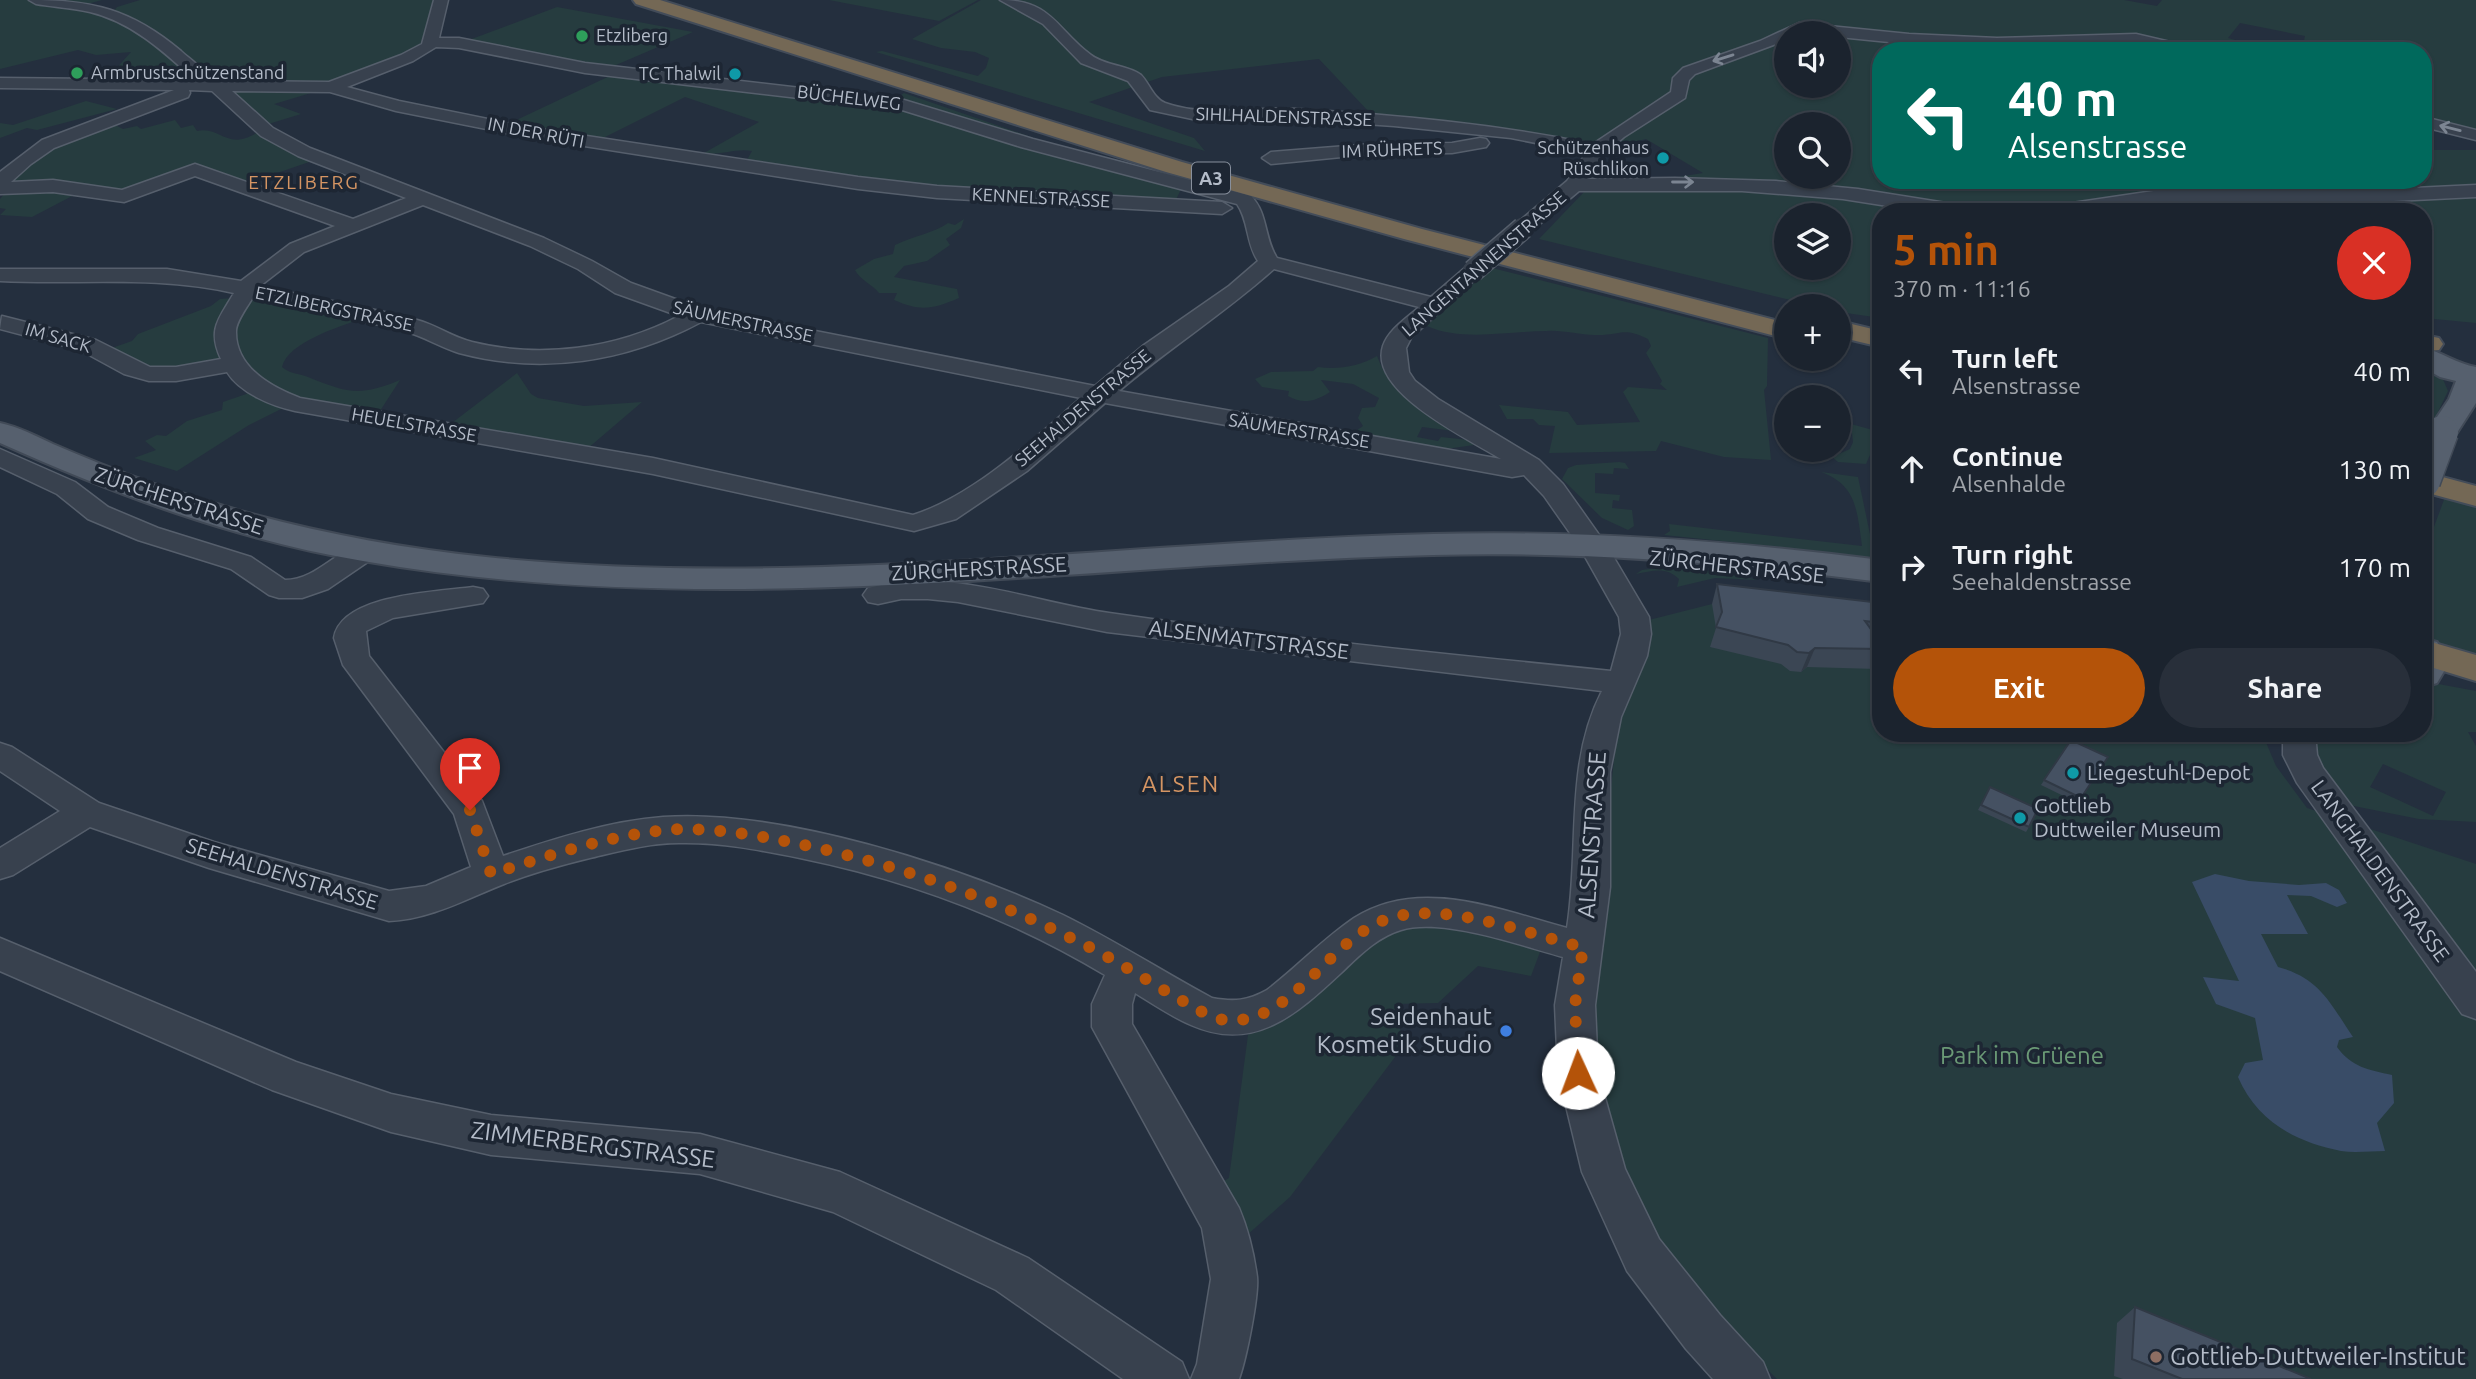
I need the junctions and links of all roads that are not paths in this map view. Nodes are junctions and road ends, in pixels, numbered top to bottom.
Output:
1 (36, 0) edge
2 (442, 0) edge
3 (642, 0) edge
4 (679, 0) edge
5 (1007, 0) edge
6 (123, 2) dead end
7 (97, 9) junction
8 (1851, 33) edge
9 (1774, 40) edge
10 (432, 42) junction
11 (1975, 42) edge
12 (2032, 42) edge
13 (2150, 42) edge
14 (0, 83) edge
15 (202, 85) junction
16 (331, 87) junction
17 (2432, 124) edge
18 (1511, 134) junction
19 (2476, 135) edge
20 (1597, 150) junction
21 (1271, 158) dead end
22 (832, 179) joint
23 (0, 185) edge
24 (1574, 185) junction
25 (2476, 191) edge
26 (422, 198) junction
27 (1907, 203) edge
28 (2113, 203) edge
29 (1251, 210) junction
30 (352, 225) junction
31 (1270, 262) junction
32 (0, 275) edge
33 (248, 290) junction
34 (1434, 304) junction
35 (1774, 310) edge
36 (698, 315) junction
37 (1851, 322) edge
38 (2, 323) dead end
39 (1872, 326) edge
40 (1774, 328) edge
41 (1851, 331) edge
42 (1872, 337) edge
43 (1851, 347) edge
44 (2432, 351) edge
45 (1872, 352) edge
46 (2432, 354) edge
47 (233, 365) junction
48 (2472, 376) edge
49 (1099, 396) junction
50 (0, 432) edge
51 (0, 457) edge
52 (2432, 459) edge
53 (2432, 464) edge
54 (1530, 466) junction
55 (2476, 473) edge
56 (2432, 482) edge
57 (2432, 483) edge
58 (2476, 490) edge
59 (2476, 496) edge
60 (884, 516) joint
61 (1593, 546) junction
62 (365, 551) junction
63 (1872, 570) edge
64 (1872, 582) edge
65 (878, 595) dead end
66 (474, 596) dead end
67 (2432, 663) edge
68 (2432, 665) edge
69 (2476, 668) edge
70 (2476, 681) edge
71 (1622, 683) junction
72 (2299, 742) edge
73 (0, 755) edge
74 (87, 812) junction
75 (0, 865) edge
76 (491, 874) junction
77 (1583, 947) junction
78 (0, 954) edge
79 (1129, 971) junction
80 (2476, 1002) edge
81 (1165, 1379) edge
82 (1215, 1379) edge
83 (1745, 1379) edge

1 - 7 street
2 - 10 street
3 - 40 highway, A3
4 - 35 highway, A3
5 - 18 street, SIHLHALDENSTRASSE
6 - 7 street
7 - 15 street, SÄUMERSTRASSE
8 - 11 street, LANGENTANNENSTRASSE
9 -> 20 street, LANGENTANNENSTRASSE
10 - 16 street
10 - 29 street, BÜCHELWEG
12 - 13 street, LANGENTANNENSTRASSE
14 - 15 street
15 - 16 street
15 - 23 street
15 - 26 street, SÄUMERSTRASSE
16 - 22 street, IN DER RÜTI
19 -> 17 street
18 - 20 street, SIHLHALDENSTRASSE
18 - 21 street, IM RÜHRETS
20 - 24 street, LANGENTANNENSTRASSE
22 - 29 street, KENNELSTRASSE
23 - 30 street
24 -> 27 street
24 - 34 street, LANGENTANNENSTRASSE, bridge
25 - 28 street
26 - 30 street
26 - 36 street, SÄUMERSTRASSE
29 - 31 street
30 - 33 street
31 - 34 street
31 - 49 street, SEEHALDENSTRASSE
32 - 33 street, ETZLIBERGSTRASSE
33 - 36 street, ETZLIBERGSTRASSE
33 - 47 street
34 - 54 street, LANGENTANNENSTRASSE
36 - 49 street, SÄUMERSTRASSE
37 - 39 highway
38 - 47 street, IM SACK
41 - 42 highway
43 - 45 highway
44 - 48 main road
46 - 48 main road
47 - 60 street, HEUELSTRASSE
48 - 52 main road, bridge
49 - 54 street, SÄUMERSTRASSE
49 - 60 street, SEEHALDENSTRASSE
50 - 62 main road, ZÜRCHERSTRASSE
51 - 62 street, ZÜRCHERSTRASSE
53 - 55 highway
54 - 61 street, LANGENTANNENSTRASSE
56 - 58 highway
57 - 59 highway
61 - 62 main road, ZÜRCHERSTRASSE
61 - 63 main road, ZÜRCHERSTRASSE
61 - 64 main road, ZÜRCHERSTRASSE
61 - 71 street, ALSENSTRASSE
65 - 71 street, ALSENMATTSTRASSE
66 - 76 street
67 - 69 highway
68 - 70 highway
71 - 77 street, ALSENSTRASSE
72 - 80 street, LANGHALDENSTRASSE
73 - 74 street, SEEHALDENSTRASSE
74 - 75 street
74 - 76 street, SEEHALDENSTRASSE
76 - 79 street, SEEHALDENSTRASSE
77 - 79 street, ALSENSTRASSE
77 - 83 street
78 - 81 street, ZIMMERBERGSTRASSE
79 - 82 street

